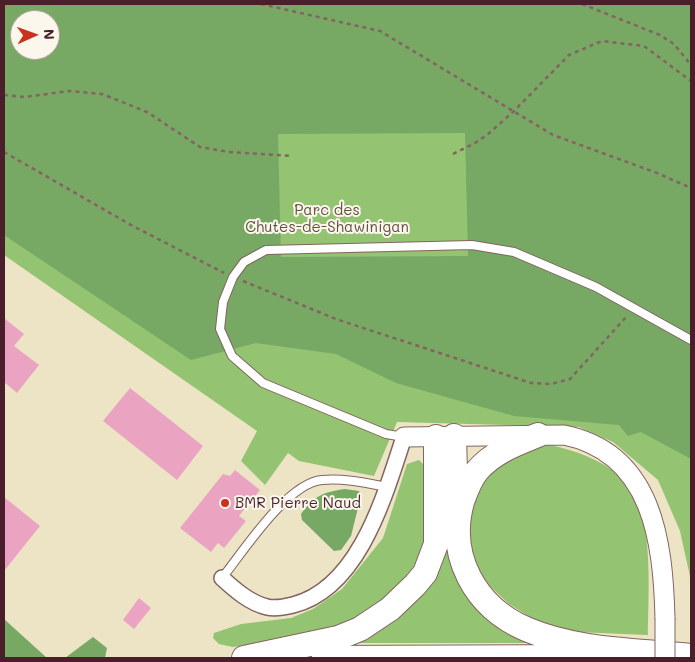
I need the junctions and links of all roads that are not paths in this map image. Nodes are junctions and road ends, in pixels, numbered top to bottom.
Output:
1 (691, 340) edge
2 (538, 435) junction
3 (445, 436) junction
4 (404, 437) junction
5 (387, 486) junction
6 (457, 521) junction
7 (222, 578) joint
8 (691, 656) edge
9 (244, 658) edge
10 (324, 658) edge
11 (665, 658) edge

1 - 4 lane
2 - 3 street
2 - 6 main road
2 - 11 street, bridge
3 - 4 street
3 - 6 main road
3 - 9 main road
4 - 5 street
5 - 7 lane
5 - 7 street
6 - 8 main road
8 - 10 main road

